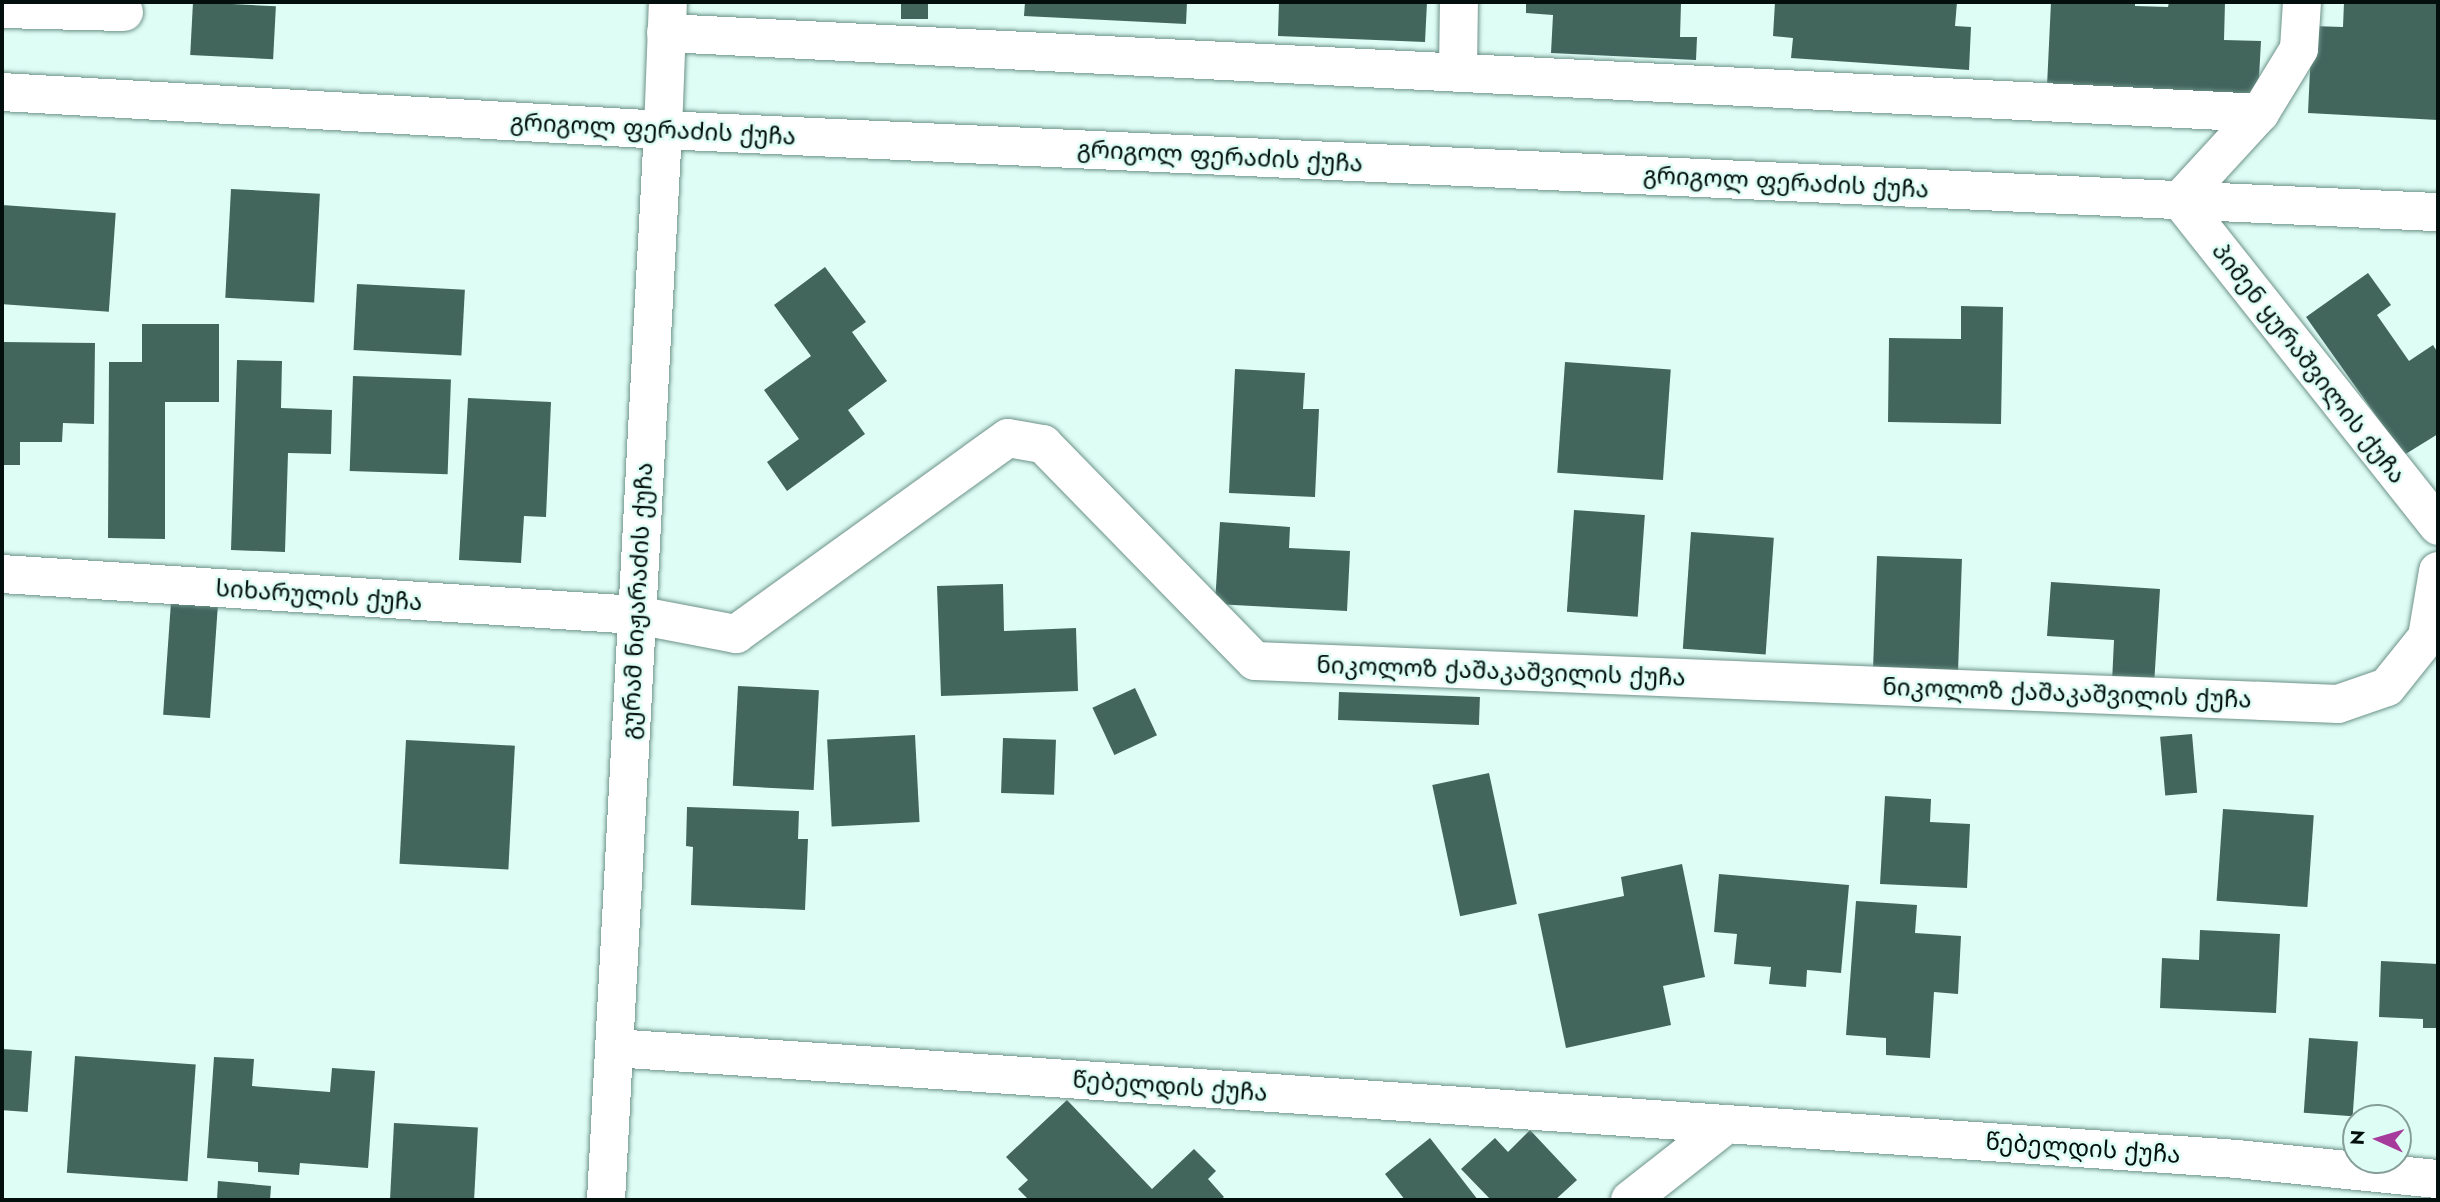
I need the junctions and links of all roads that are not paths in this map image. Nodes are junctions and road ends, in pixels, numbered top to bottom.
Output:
1 (1459, 2) edge
2 (2302, 2) edge
3 (2, 9) edge
4 (124, 12) dead end
5 (667, 17) edge
6 (1458, 70) junction
7 (2, 92) edge
8 (2260, 113) junction
9 (663, 130) junction
10 (2180, 200) junction
11 (2438, 212) edge
12 (2438, 526) edge
13 (2438, 571) edge
14 (2, 574) edge
15 (636, 615) junction
16 (614, 1048) junction
17 (1727, 1124) junction
18 (2438, 1179) edge
19 (606, 1200) edge
20 (1630, 1200) edge

1 - 6 street
2 - 8 street
3 - 4 street
5 - 6 street
5 - 9 street, გურამ ნიჟარაძის ქუჩა
6 - 8 street
7 - 9 street, გრიგოლ ფერაძის ქუჩა
8 - 10 street
9 - 10 street, გრიგოლ ფერაძის ქუჩა
9 - 15 street, გურამ ნიჟარაძის ქუჩა
10 - 11 street, გრიგოლ ფერაძის ქუჩა
10 - 12 street, პიმენ ყურაშვილის ქუჩა
13 - 15 street, ნიკოლოზ ქაშაკაშვილის ქუჩა
14 - 15 street, სიხარულის ქუჩა
15 - 16 street, გურამ ნიჟარაძის ქუჩა
16 - 17 street, წებელდის ქუჩა
16 - 19 street, გურამ ნიჟარაძის ქუჩა
17 - 18 street, წებელდის ქუჩა
17 - 20 street

